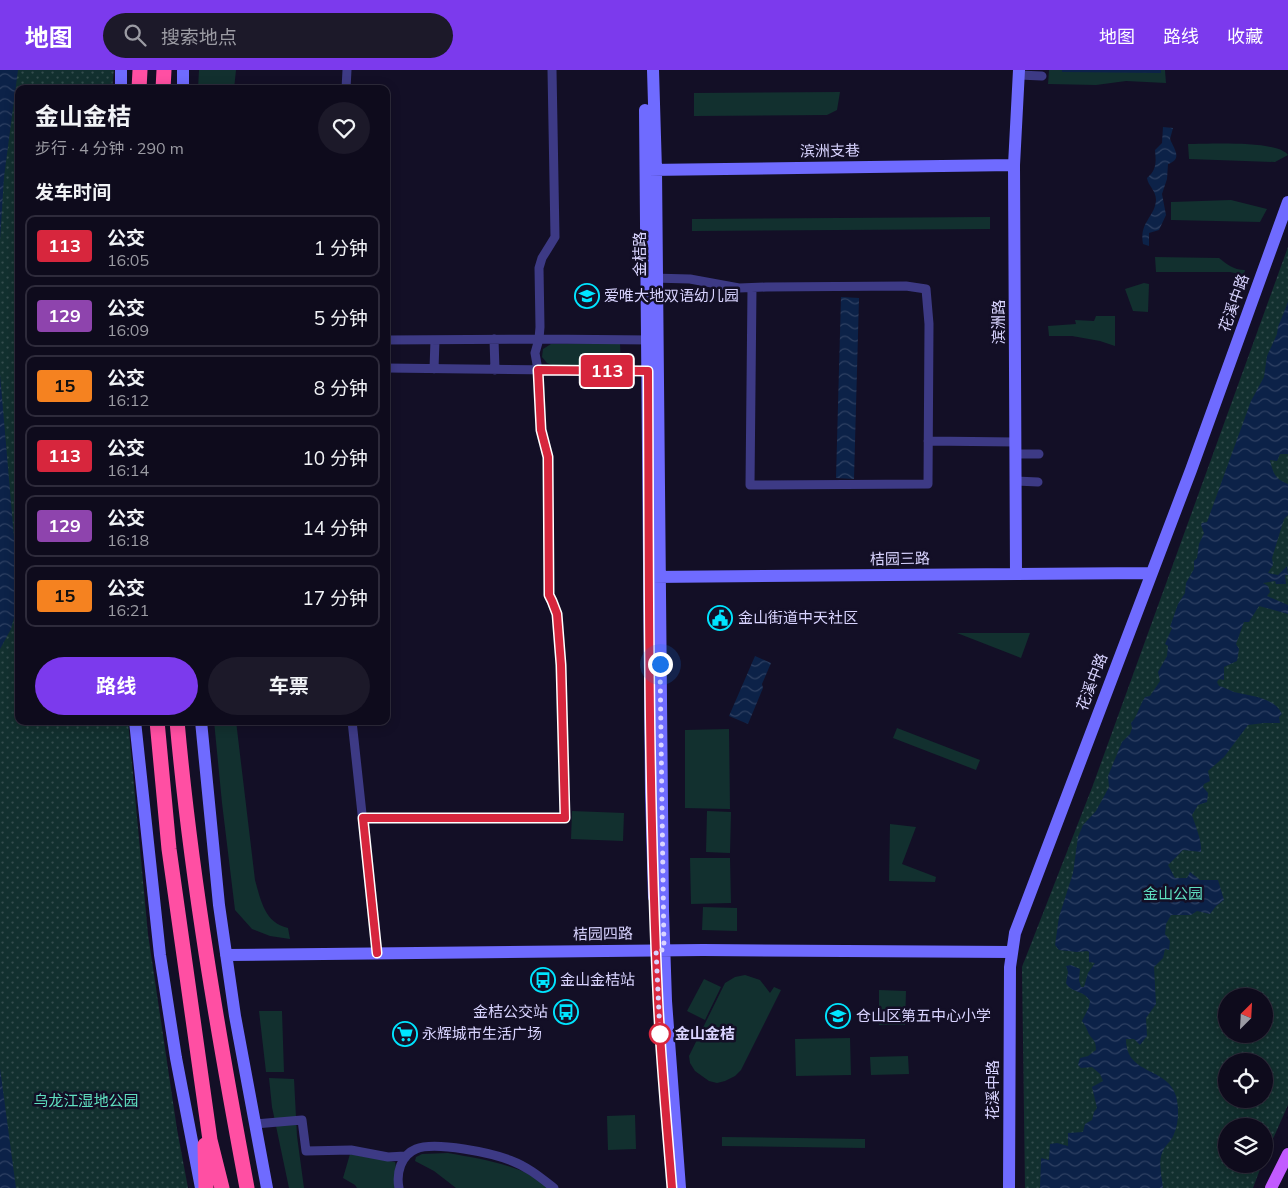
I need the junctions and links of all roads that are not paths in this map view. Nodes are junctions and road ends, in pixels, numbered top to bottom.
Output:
1 (121, 70) edge
2 (140, 70) edge
3 (164, 70) edge
4 (183, 70) edge
5 (347, 70) edge
6 (552, 70) edge
7 (645, 70) edge
8 (652, 70) edge
9 (1019, 73) edge
10 (1042, 76) dead end
11 (120, 85) edge
12 (140, 85) edge
13 (163, 85) edge
14 (183, 85) edge
15 (346, 85) edge
16 (1014, 165) junction
17 (651, 170) junction
18 (1288, 202) edge
19 (652, 278) junction
20 (752, 288) junction
21 (494, 339) junction
22 (539, 339) junction
23 (390, 340) edge
24 (434, 340) junction
25 (652, 340) junction
26 (390, 368) edge
27 (434, 369) junction
28 (495, 370) junction
29 (538, 370) junction
30 (652, 371) junction
31 (928, 441) junction
32 (1016, 448) junction
33 (1038, 454) dead end
34 (1016, 481) junction
35 (1038, 482) dead end
36 (1151, 573) junction
37 (1016, 574) junction
38 (654, 577) junction
39 (134, 725) edge
40 (157, 725) edge
41 (176, 725) edge
42 (201, 725) edge
43 (352, 725) edge
44 (363, 818) junction
45 (660, 950) junction
46 (1011, 952) junction
47 (377, 953) junction
48 (226, 955) junction
49 (203, 1088) junction
50 (255, 1124) junction
51 (1288, 1154) edge
52 (405, 1156) junction
53 (246, 1185) edge
54 (201, 1188) edge
55 (206, 1188) edge
56 (222, 1188) edge
57 (267, 1188) edge
58 (399, 1188) edge
59 (554, 1188) edge
60 (672, 1188) edge
61 (680, 1188) edge
62 (1009, 1188) edge
63 (1270, 1188) edge

1 - 11 street
2 - 12 highway
3 - 13 highway
4 - 14 street
5 - 15 street
6 - 22 street
7 - 17 street
8 - 17 street, 金桔路
9 - 10 street
9 - 16 street, 滨洲路
16 - 17 street, 滨洲支巷
16 - 32 street, 滨洲路
17 - 19 street, 金桔路
18 - 36 street, 花溪中路
19 - 20 street
19 - 25 street, 金桔路
20 - 31 street
20 - 31 street
21 - 22 street
21 - 24 street
21 - 28 street
22 - 25 street
22 - 29 street
23 - 24 street
24 - 27 street
25 - 30 street, 金桔路
26 - 27 street
27 - 28 street
28 - 29 street
29 - 30 street
29 - 44 street
30 - 38 street, 金桔路
31 - 32 street
32 - 33 street
32 - 34 street, 滨洲路
34 - 35 street
34 - 37 street, 滨洲路
36 - 37 street, 桔园三路
36 - 46 street, 花溪中路
37 - 38 street, 桔园三路
38 - 45 street, 金桔路
39 - 54 street
40 - 49 highway
41 - 53 highway
42 - 48 street
43 - 44 street
44 - 47 street
45 - 46 street, 桔园四路
45 - 47 street, 桔园四路
45 - 60 street
45 - 61 street, 金桔路
46 - 62 street, 花溪中路
47 - 48 street, 桔园四路
48 - 50 street
49 - 55 highway
49 - 56 highway
50 - 52 street
50 - 57 street
51 - 63 main road
52 - 58 street
52 - 59 street

